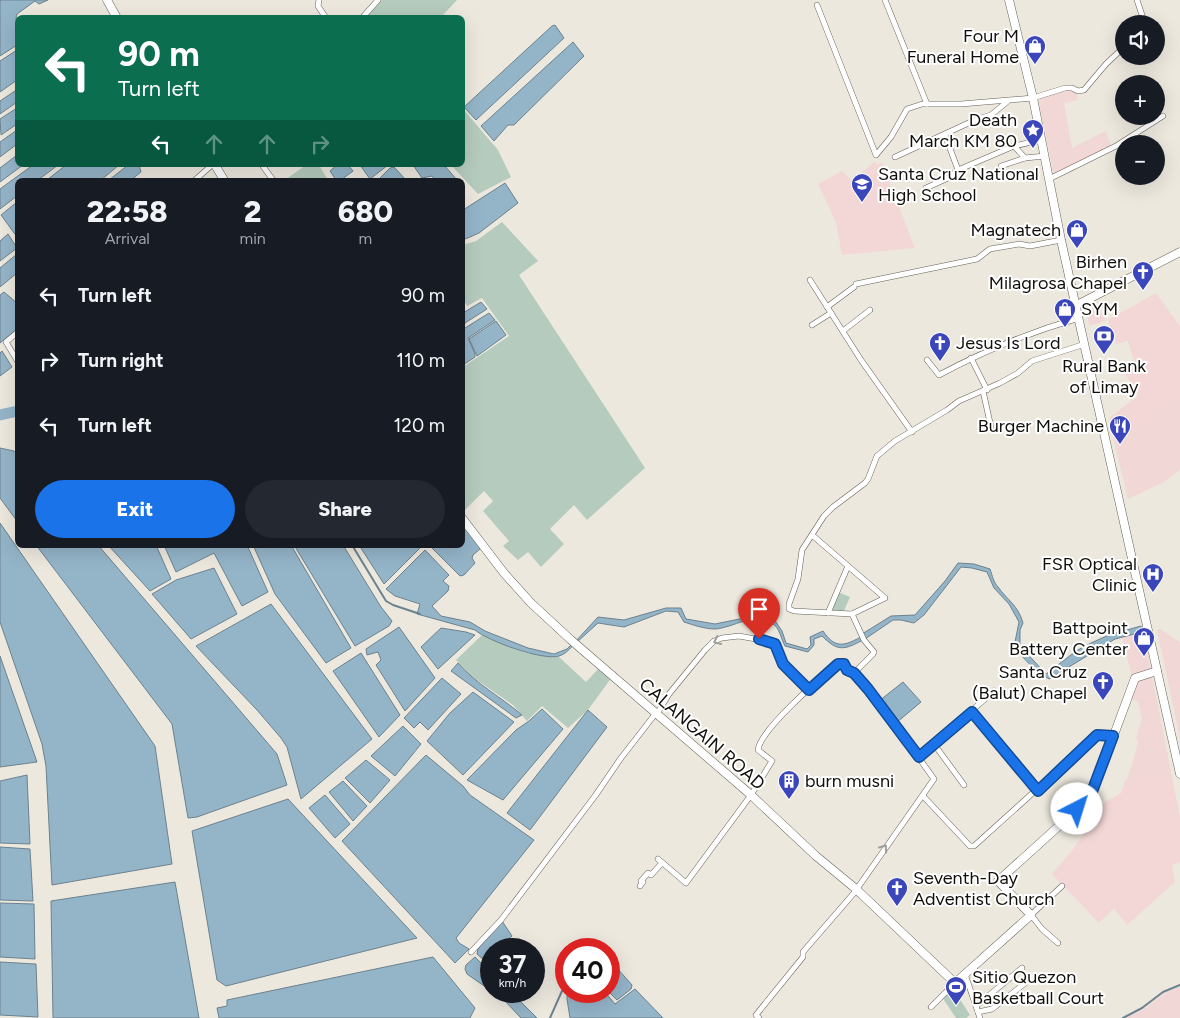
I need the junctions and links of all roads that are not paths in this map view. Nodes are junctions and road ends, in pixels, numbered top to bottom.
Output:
1 (107, 0) edge
2 (318, 0) edge
3 (378, 0) edge
4 (885, 0) edge
5 (1010, 0) edge
6 (1137, 0) edge
7 (817, 5) dead end
8 (115, 15) edge
9 (324, 15) edge
10 (365, 15) edge
11 (1141, 15) edge
12 (1115, 56) edge
13 (1033, 98) junction
14 (1009, 101) junction
15 (927, 104) junction
16 (1149, 125) edge
17 (945, 135) junction
18 (1042, 140) junction
19 (1014, 146) junction
20 (1045, 156) junction
21 (895, 158) dead end
22 (1025, 158) junction
23 (1001, 166) dead end
24 (211, 167) edge
25 (215, 167) edge
26 (263, 167) edge
27 (958, 170) junction
28 (198, 178) edge
29 (223, 178) edge
30 (272, 178) edge
31 (1049, 178) junction
32 (926, 188) dead end
33 (1061, 240) junction
34 (1180, 252) edge
35 (810, 280) dead end
36 (1077, 305) junction
37 (828, 307) junction
38 (870, 310) dead end
39 (831, 313) junction
40 (1079, 318) junction
41 (812, 325) dead end
42 (843, 331) junction
43 (15, 334) edge
44 (1085, 344) junction
45 (15, 357) edge
46 (971, 358) junction
47 (927, 360) dead end
48 (985, 391) junction
49 (991, 427) dead end
50 (912, 432) junction
51 (465, 522) edge
52 (812, 535) junction
53 (848, 566) junction
54 (828, 613) junction
55 (852, 614) junction
56 (1157, 671) junction
57 (854, 673) junction
58 (809, 690) junction
59 (994, 691) dead end
60 (972, 712) junction
61 (656, 714) junction
62 (1113, 736) junction
63 (934, 744) junction
64 (919, 757) junction
65 (1180, 771) edge
66 (964, 785) dead end
67 (1038, 791) junction
68 (750, 795) junction
69 (923, 796) junction
70 (640, 886) dead end
71 (1062, 886) dead end
72 (856, 889) junction
73 (1031, 915) junction
74 (1058, 943) dead end
75 (471, 952) dead end
76 (1022, 968) dead end
77 (965, 974) junction
78 (955, 983) junction
79 (1024, 984) dead end
80 (931, 1007) dead end
81 (978, 1012) edge
82 (759, 1018) edge

1 - 8 street
2 - 9 street
3 - 10 street
4 - 15 street
5 - 13 street
6 - 11 street
7 - 15 street
12 - 13 street
13 - 14 street
13 - 18 street
14 - 15 street
14 - 17 street
16 - 31 street
17 - 21 street
17 - 27 street
18 - 19 street
18 - 20 street
19 - 22 street
19 - 27 street
20 - 22 street
20 - 31 street
22 - 23 street
24 - 28 street
25 - 29 street
26 - 30 street
27 - 32 street
31 - 33 street
33 - 36 street
33 - 37 street
34 - 36 street
35 - 37 street
36 - 40 street
37 - 39 street
38 - 42 street
39 - 41 street
39 - 42 street
40 - 44 street
40 - 46 street
42 - 50 street
43 - 45 street
44 - 48 street
44 - 56 street
46 - 47 street
46 - 48 street
48 - 49 street
48 - 50 street
50 - 52 street
51 - 61 street, CALANGAIN ROAD
52 - 53 street
52 - 54 street
53 - 54 street
53 - 55 street
54 - 55 street
55 - 57 street
56 - 62 street
56 - 65 street
57 - 58 street
57 - 64 street
58 -> 61 street
58 - 68 street
59 - 60 street
60 - 63 street
60 - 67 street
61 - 68 street, CALANGAIN ROAD
61 - 75 street
62 - 67 street
62 - 73 street
63 - 64 street
63 - 66 street
64 - 69 street
67 - 69 street
68 - 70 street
68 - 72 street, CALANGAIN ROAD
72 -> 69 street
71 - 73 street
72 - 78 street, CALANGAIN ROAD
72 - 82 street
73 - 74 street
73 - 77 street
76 - 81 street
77 - 78 street
77 - 81 street
78 - 80 street
79 - 81 street

